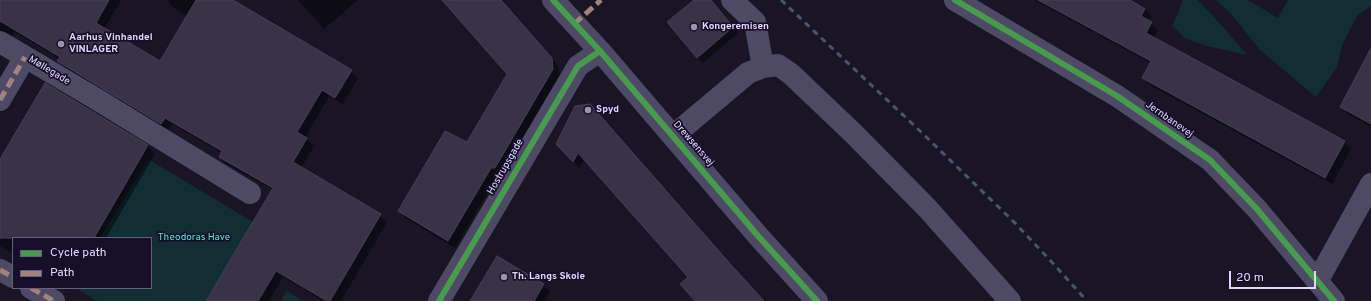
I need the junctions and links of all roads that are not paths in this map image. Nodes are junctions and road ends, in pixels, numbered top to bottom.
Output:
1 (553, 0) edge
2 (732, 0) edge
3 (955, 0) edge
4 (0, 42) edge
5 (600, 51) junction
6 (25, 57) junction
7 (763, 67) junction
8 (0, 100) edge
9 (673, 136) junction
10 (1371, 184) edge
11 (250, 193) dead end
12 (0, 270) edge
13 (12, 276) edge
14 (1318, 280) junction
15 (33, 289) edge
16 (54, 301) edge
17 (439, 301) edge
18 (817, 301) edge
19 (1010, 301) edge
20 (1334, 301) edge

1 - 5 street, Drewsensvej
2 - 7 street
3 - 14 street, Jernbanevej
4 - 6 street, Møllegade
5 - 9 street, Drewsensvej
5 - 17 street, Hostrupsgade
6 - 8 street
6 - 11 street, Møllegade
7 - 9 street
7 - 19 street
9 - 18 street, Drewsensvej
10 - 14 street
12 - 13 street
14 - 20 street, Jernbanevej
15 - 16 street

